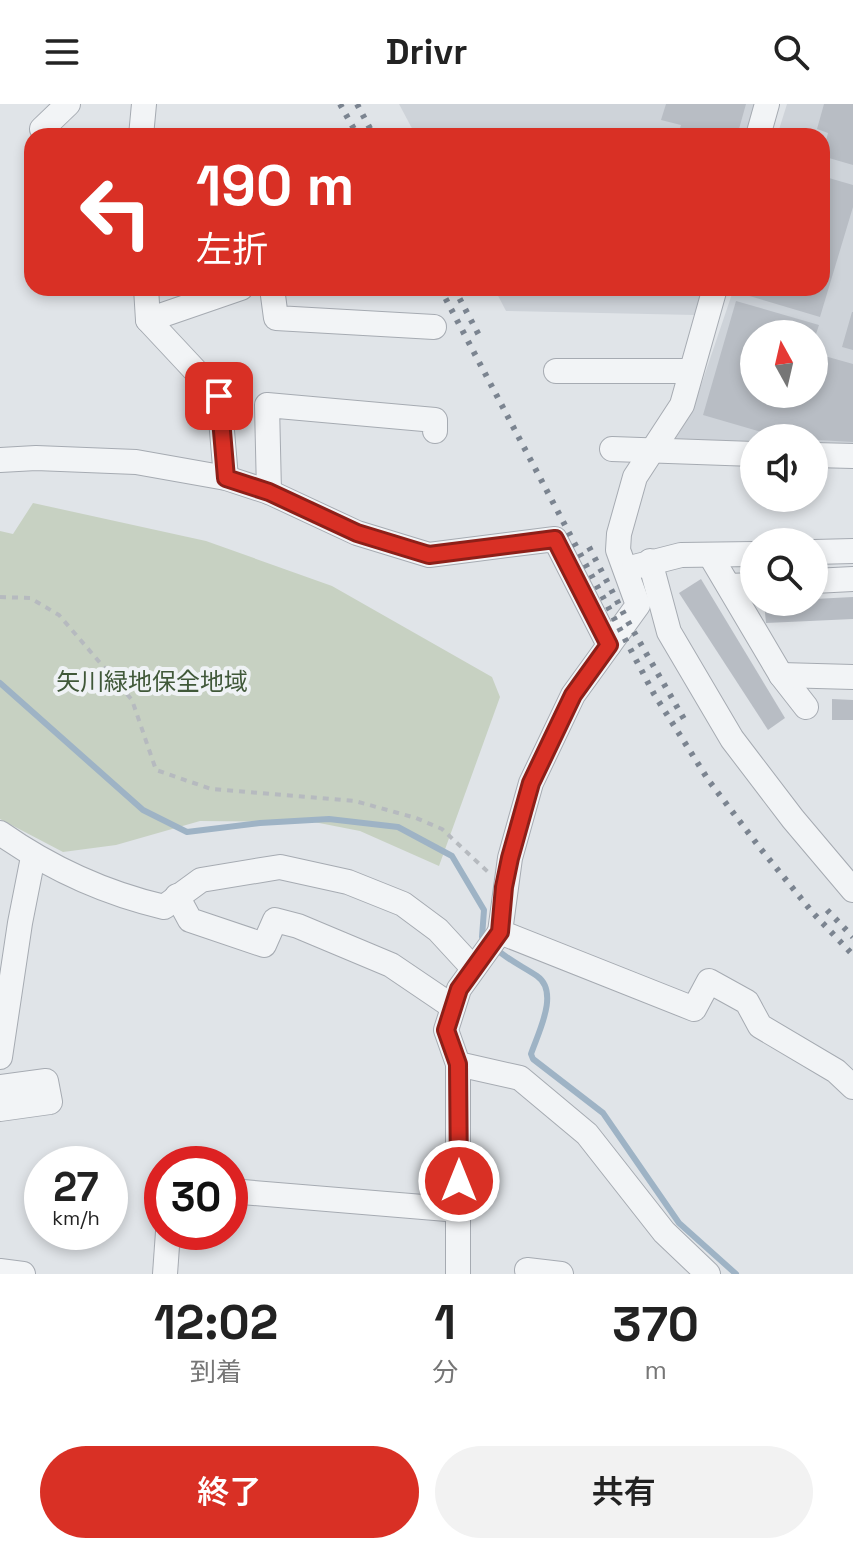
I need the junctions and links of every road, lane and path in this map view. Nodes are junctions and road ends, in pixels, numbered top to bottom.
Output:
1 (68, 104) edge
2 (144, 104) edge
3 (767, 104) edge
4 (43, 128) edge
5 (142, 128) edge
6 (760, 128) edge
7 (146, 296) edge
8 (218, 296) edge
9 (273, 296) edge
10 (713, 296) edge
11 (148, 320) junction
12 (434, 327) dead end
13 (556, 371) dead end
14 (691, 371) junction
15 (435, 431) dead end
16 (612, 449) dead end
17 (649, 452) junction
18 (740, 454) edge
19 (828, 455) edge
20 (853, 456) edge
21 (0, 460) edge
22 (226, 478) junction
23 (269, 492) junction
24 (853, 551) edge
25 (828, 552) edge
26 (740, 554) edge
27 (710, 555) junction
28 (650, 561) junction
29 (624, 570) junction
30 (853, 579) edge
31 (828, 580) edge
32 (729, 586) junction
33 (740, 586) edge
34 (0, 597) edge
35 (609, 645) junction
36 (781, 675) junction
37 (853, 677) edge
38 (806, 707) dead end
39 (0, 833) edge
40 (33, 857) junction
41 (504, 887) junction
42 (853, 890) edge
43 (177, 896) junction
44 (10, 925) edge
45 (500, 933) junction
46 (478, 962) junction
47 (453, 1007) junction
48 (0, 1057) edge
49 (458, 1064) junction
50 (0, 1087) edge
51 (853, 1087) edge
52 (0, 1109) edge
53 (248, 1192) edge
54 (459, 1210) junction
55 (167, 1250) edge
56 (527, 1270) dead end
57 (0, 1271) edge
58 (23, 1274) edge
59 (165, 1274) edge
60 (458, 1274) edge
61 (561, 1274) edge
62 (708, 1274) edge

1 - 4 street
2 - 5 street
3 - 6 street
7 - 11 street
8 - 11 street
9 - 12 street
10 - 14 street
11 - 22 street
13 - 14 street
14 - 17 street
15 - 23 street
16 - 17 street
17 - 18 street
17 - 29 street
19 - 20 street
21 - 22 street
22 - 23 street
23 - 35 street
24 - 25 street
26 - 27 street
27 - 28 street
27 - 32 street
28 - 29 street
28 - 42 street
29 - 35 street
30 - 31 street
32 - 33 street
32 - 36 street
34 - 41 path
35 - 41 street
36 - 37 street
36 - 38 street
39 - 40 street
40 - 43 street
40 - 44 street
41 - 45 street
43 - 46 street
43 - 47 street
44 - 48 street
45 - 46 street
45 - 51 street
46 - 47 street
47 - 49 street
49 - 54 street
49 - 62 street
50 - 52 street
53 - 54 street
54 - 60 street
55 - 59 street
56 - 61 street
57 - 58 street

